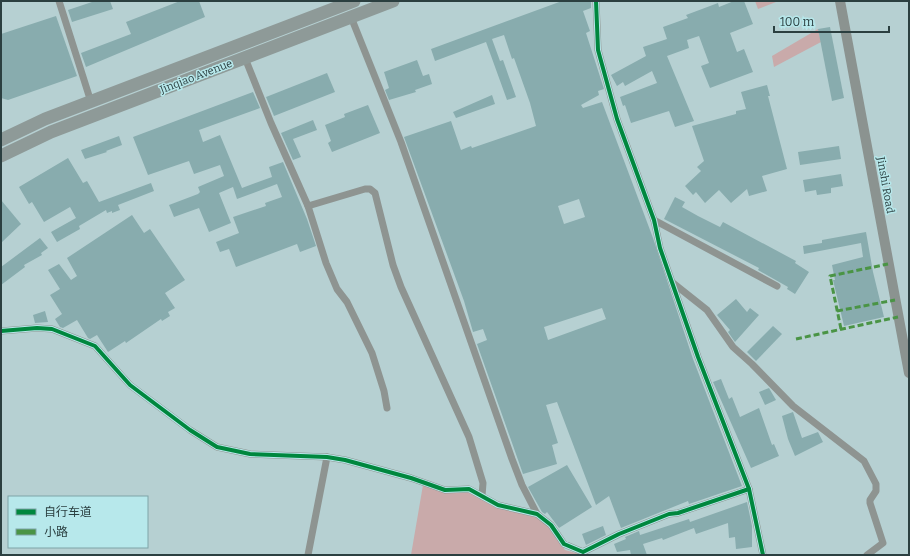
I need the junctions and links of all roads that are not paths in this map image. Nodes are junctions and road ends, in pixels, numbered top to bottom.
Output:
1 (59, 1) edge
2 (354, 1) edge
3 (393, 1) edge
4 (596, 1) edge
5 (840, 1) edge
6 (847, 1) edge
7 (351, 17) junction
8 (245, 58) junction
9 (91, 102) junction
10 (1, 140) edge
11 (1, 156) edge
12 (308, 206) junction
13 (654, 220) junction
14 (672, 282) junction
15 (777, 286) dead end
16 (1, 331) edge
17 (909, 336) edge
18 (909, 373) edge
19 (387, 408) dead end
20 (327, 457) junction
21 (749, 489) junction
22 (482, 496) junction
23 (538, 514) junction
24 (308, 555) edge
25 (762, 555) edge
26 (867, 555) edge

1 - 9 street
2 - 9 highway, Jinqiao Avenue
3 - 7 highway, Jinqiao Avenue
4 - 13 street
5 - 18 main road, Jinshi Road
6 - 17 main road, Jinshi Road
7 - 8 highway, Jinqiao Avenue
7 - 23 street
8 - 11 highway, Jinqiao Avenue
8 - 12 street
9 - 10 highway, Jinqiao Avenue
12 - 19 street
12 - 22 street
13 - 14 street
13 - 15 street
14 - 21 street
14 - 26 street
16 - 20 street
20 - 22 street
20 - 24 street
21 - 23 street
21 - 25 street
22 - 23 street

